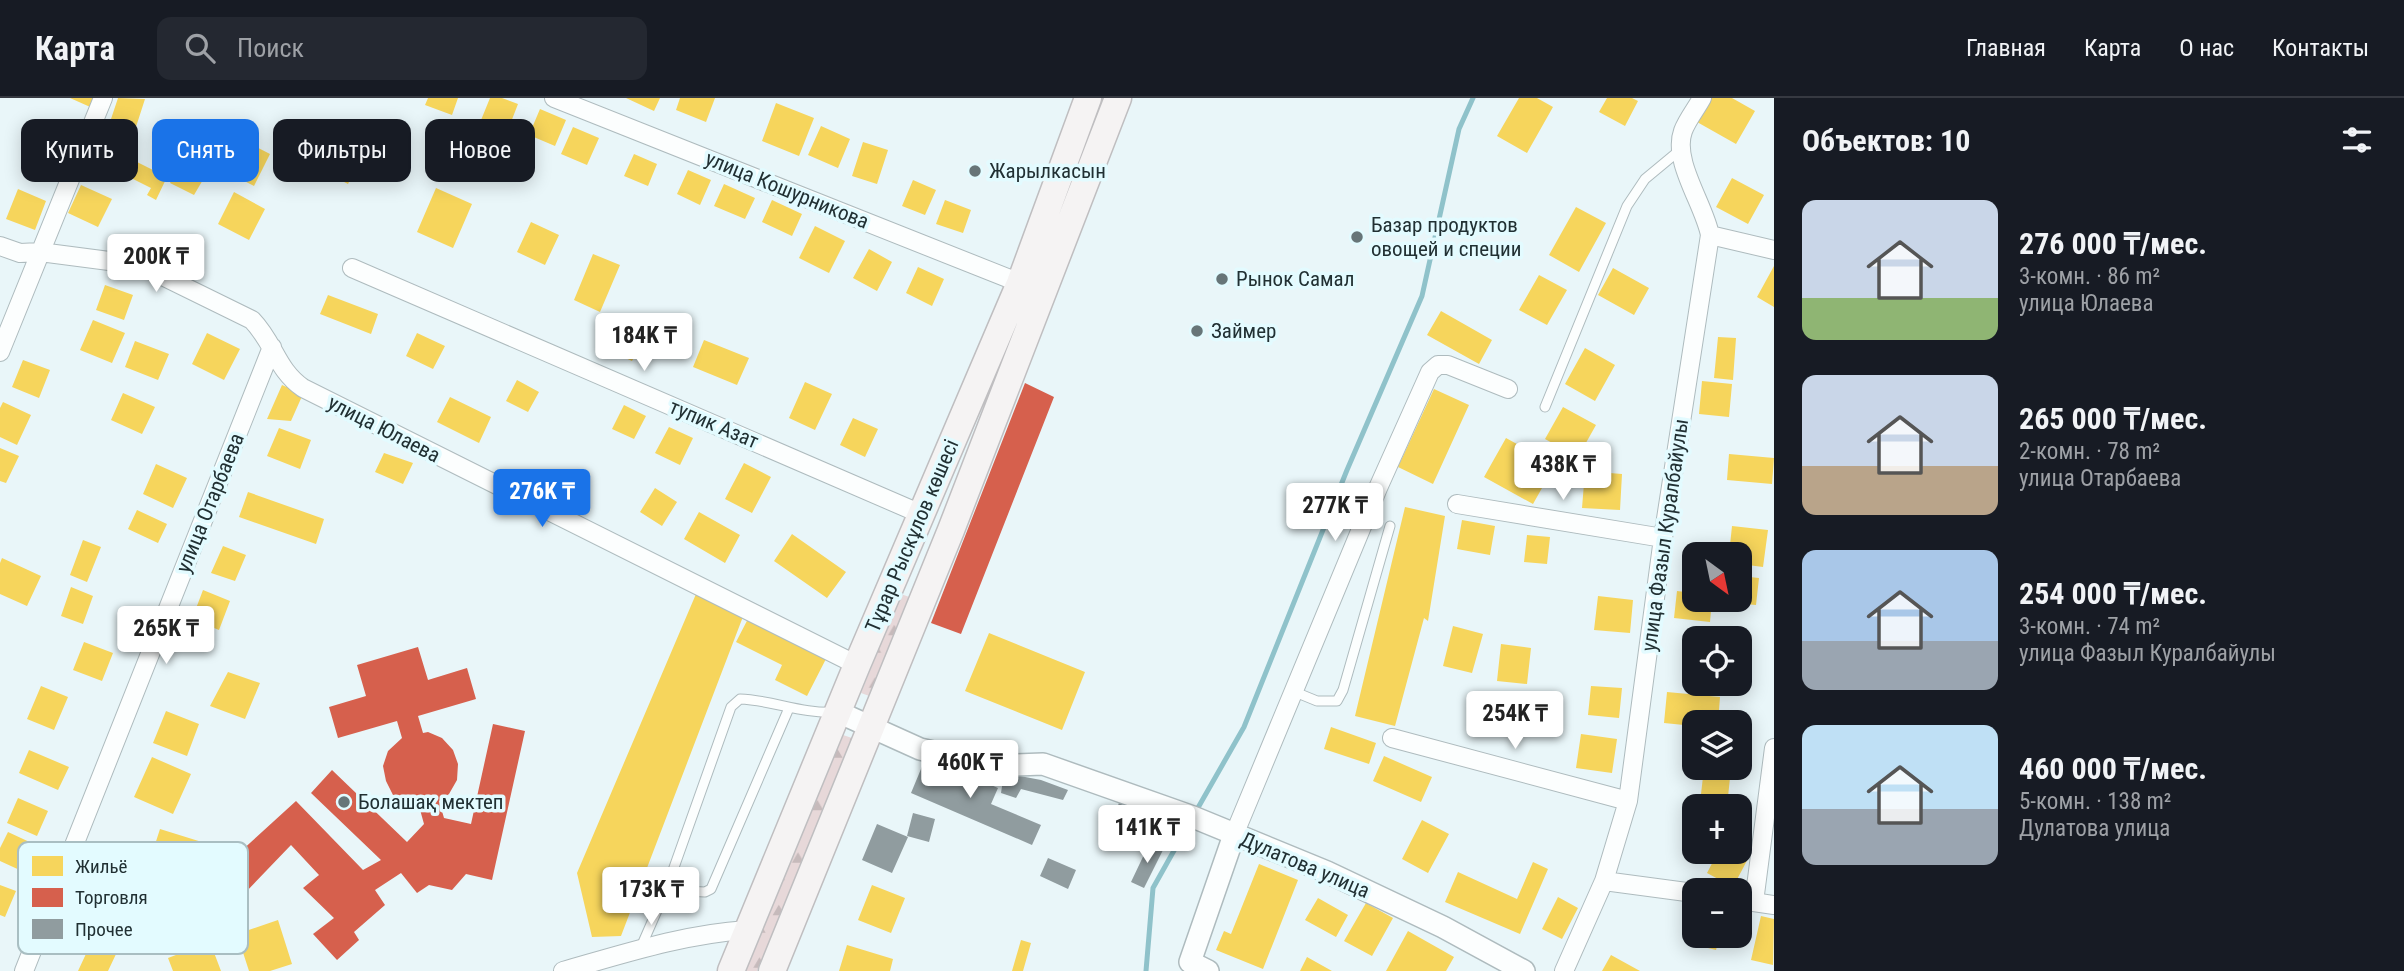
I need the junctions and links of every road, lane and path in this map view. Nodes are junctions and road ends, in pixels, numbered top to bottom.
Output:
1 (103, 98) edge
2 (554, 98) edge
3 (1088, 98) edge
4 (1118, 98) edge
5 (1702, 98) edge
6 (1680, 150) junction
7 (1710, 235) junction
8 (0, 246) edge
9 (1774, 250) edge
10 (40, 253) junction
11 (352, 268) dead end
12 (1020, 283) junction
13 (272, 347) junction
14 (0, 352) edge
15 (1507, 389) dead end
16 (1545, 407) dead end
17 (1457, 504) dead end
18 (921, 514) junction
19 (1390, 526) dead end
20 (1663, 538) junction
21 (857, 665) junction
22 (1295, 692) junction
23 (789, 708) junction
24 (838, 712) junction
25 (871, 727) junction
26 (1392, 738) dead end
27 (1774, 748) edge
28 (1628, 801) junction
29 (1234, 835) junction
30 (75, 842) edge
31 (1751, 878) edge
32 (1604, 881) junction
33 (666, 890) junction
34 (1682, 892) edge
35 (1752, 902) edge
36 (1774, 905) edge
37 (747, 930) junction
38 (640, 949) junction
39 (31, 954) edge
40 (1195, 968) edge
41 (24, 971) edge
42 (563, 971) edge
43 (730, 971) edge
44 (772, 971) edge
45 (1524, 971) edge
46 (1564, 971) edge

1 - 10 street
2 - 12 street, улица Кошурникова
3 - 12 main road, Тұрар Рыскұлов көшесі
4 - 25 main road, Тұрар Рыскұлов көшесі
5 - 6 street
6 - 7 street, улица Фазыл Куралбайулы
6 - 16 lane
7 - 9 street
7 - 20 street, улица Фазыл Куралбайулы
8 - 10 street, улица Юлаева
10 - 13 street, улица Юлаева
10 - 14 street
11 - 18 street, тупик Азат
12 - 18 main road, Тұрар Рыскұлов көшесі
13 - 21 street, улица Юлаева
13 - 30 street, улица Отарбаева
15 - 22 street
17 - 20 street
18 - 21 main road, Тұрар Рыскұлов көшесі
19 - 22 lane
20 - 28 street, улица Фазыл Куралбайулы
21 - 24 main road, Тұрар Рыскұлов көшесі
22 - 29 street
23 - 24 lane
23 - 33 lane
23 - 33 lane
24 - 25 street, Дулатова улица
24 - 37 main road, Тұрар Рыскұлов көшесі
25 - 29 street, Дулатова улица
25 - 44 main road, Тұрар Рыскұлов көшесі
26 - 28 street
27 - 31 street
28 - 32 street, улица Фазыл Куралбайулы
29 - 40 street
29 - 45 street, Дулатова улица
32 - 34 street
32 - 46 street, улица Фазыл Куралбайулы
33 - 38 lane
35 - 36 street
37 - 38 street
37 - 43 main road, Тұрар Рыскұлов көшесі
38 - 42 street
39 - 41 street, улица Отарбаева

